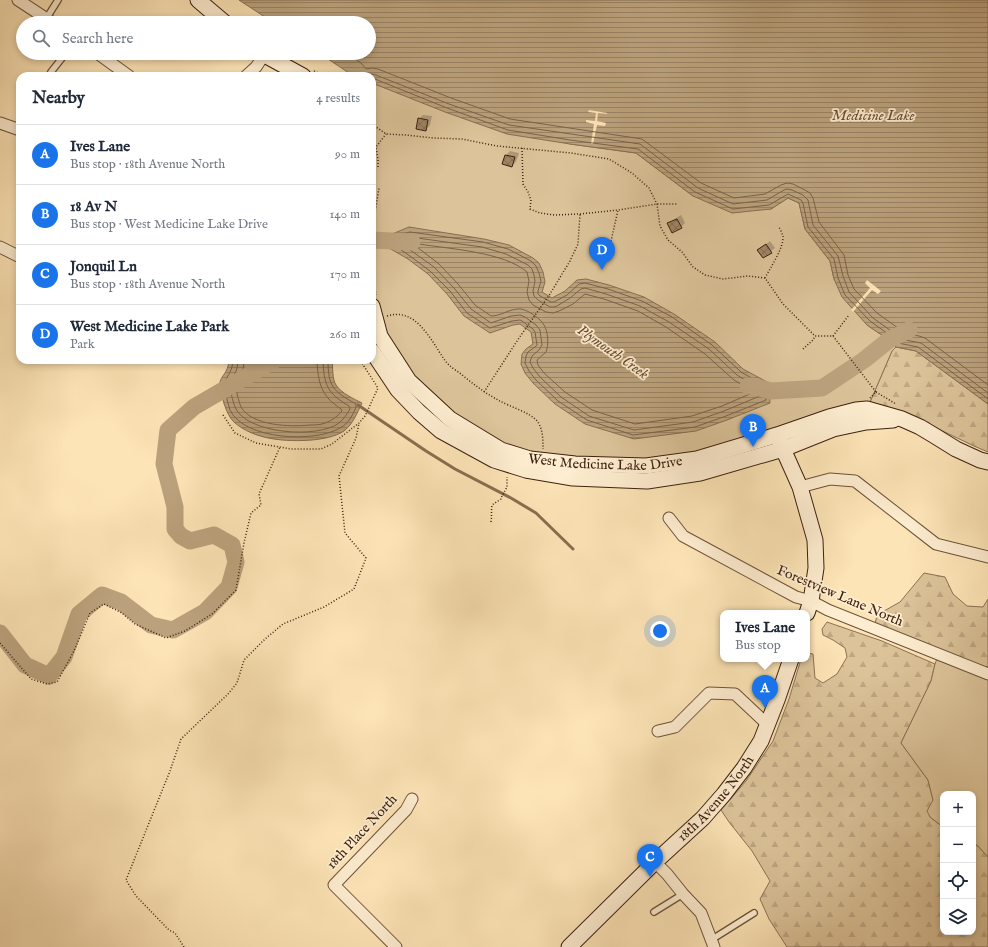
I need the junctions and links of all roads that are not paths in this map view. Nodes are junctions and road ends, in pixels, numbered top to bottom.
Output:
1 (18, 0) edge
2 (58, 0) edge
3 (198, 0) edge
4 (42, 16) edge
5 (52, 16) edge
6 (217, 16) edge
7 (60, 60) edge
8 (107, 60) edge
9 (260, 60) edge
10 (274, 60) edge
11 (51, 72) dead end
12 (123, 72) edge
13 (250, 72) edge
14 (295, 72) edge
15 (0, 123) edge
16 (16, 129) edge
17 (0, 247) edge
18 (16, 255) edge
19 (377, 311) edge
20 (376, 356) edge
21 (780, 442) junction
22 (988, 462) edge
23 (800, 487) junction
24 (669, 518) dead end
25 (988, 557) edge
26 (809, 607) edge
27 (790, 662) edge
28 (988, 674) edge
29 (767, 724) junction
30 (658, 731) dead end
31 (412, 799) dead end
32 (656, 862) junction
33 (683, 894) junction
34 (654, 912) dead end
35 (754, 913) dead end
36 (713, 943) edge
37 (396, 947) edge
38 (569, 947) edge

1 - 4 street
2 - 5 lane
3 - 6 street
7 - 11 lane
8 - 12 street
9 - 13 street
10 - 14 street
15 - 16 street
17 - 18 street
19 - 21 street, West Medicine Lake Drive
20 - 21 street, West Medicine Lake Drive
21 - 22 street, West Medicine Lake Drive
21 - 23 street
23 - 25 street
23 - 26 street
24 - 26 street, Forestview Lane North
26 - 28 street, Forestview Lane North
27 - 29 street, 18th Avenue North
29 - 30 street
29 - 32 street, 18th Avenue North
31 - 37 street, 18th Place North
32 - 33 street
32 - 38 street, 18th Avenue North
33 - 34 lane
33 - 36 street
35 - 36 lane

